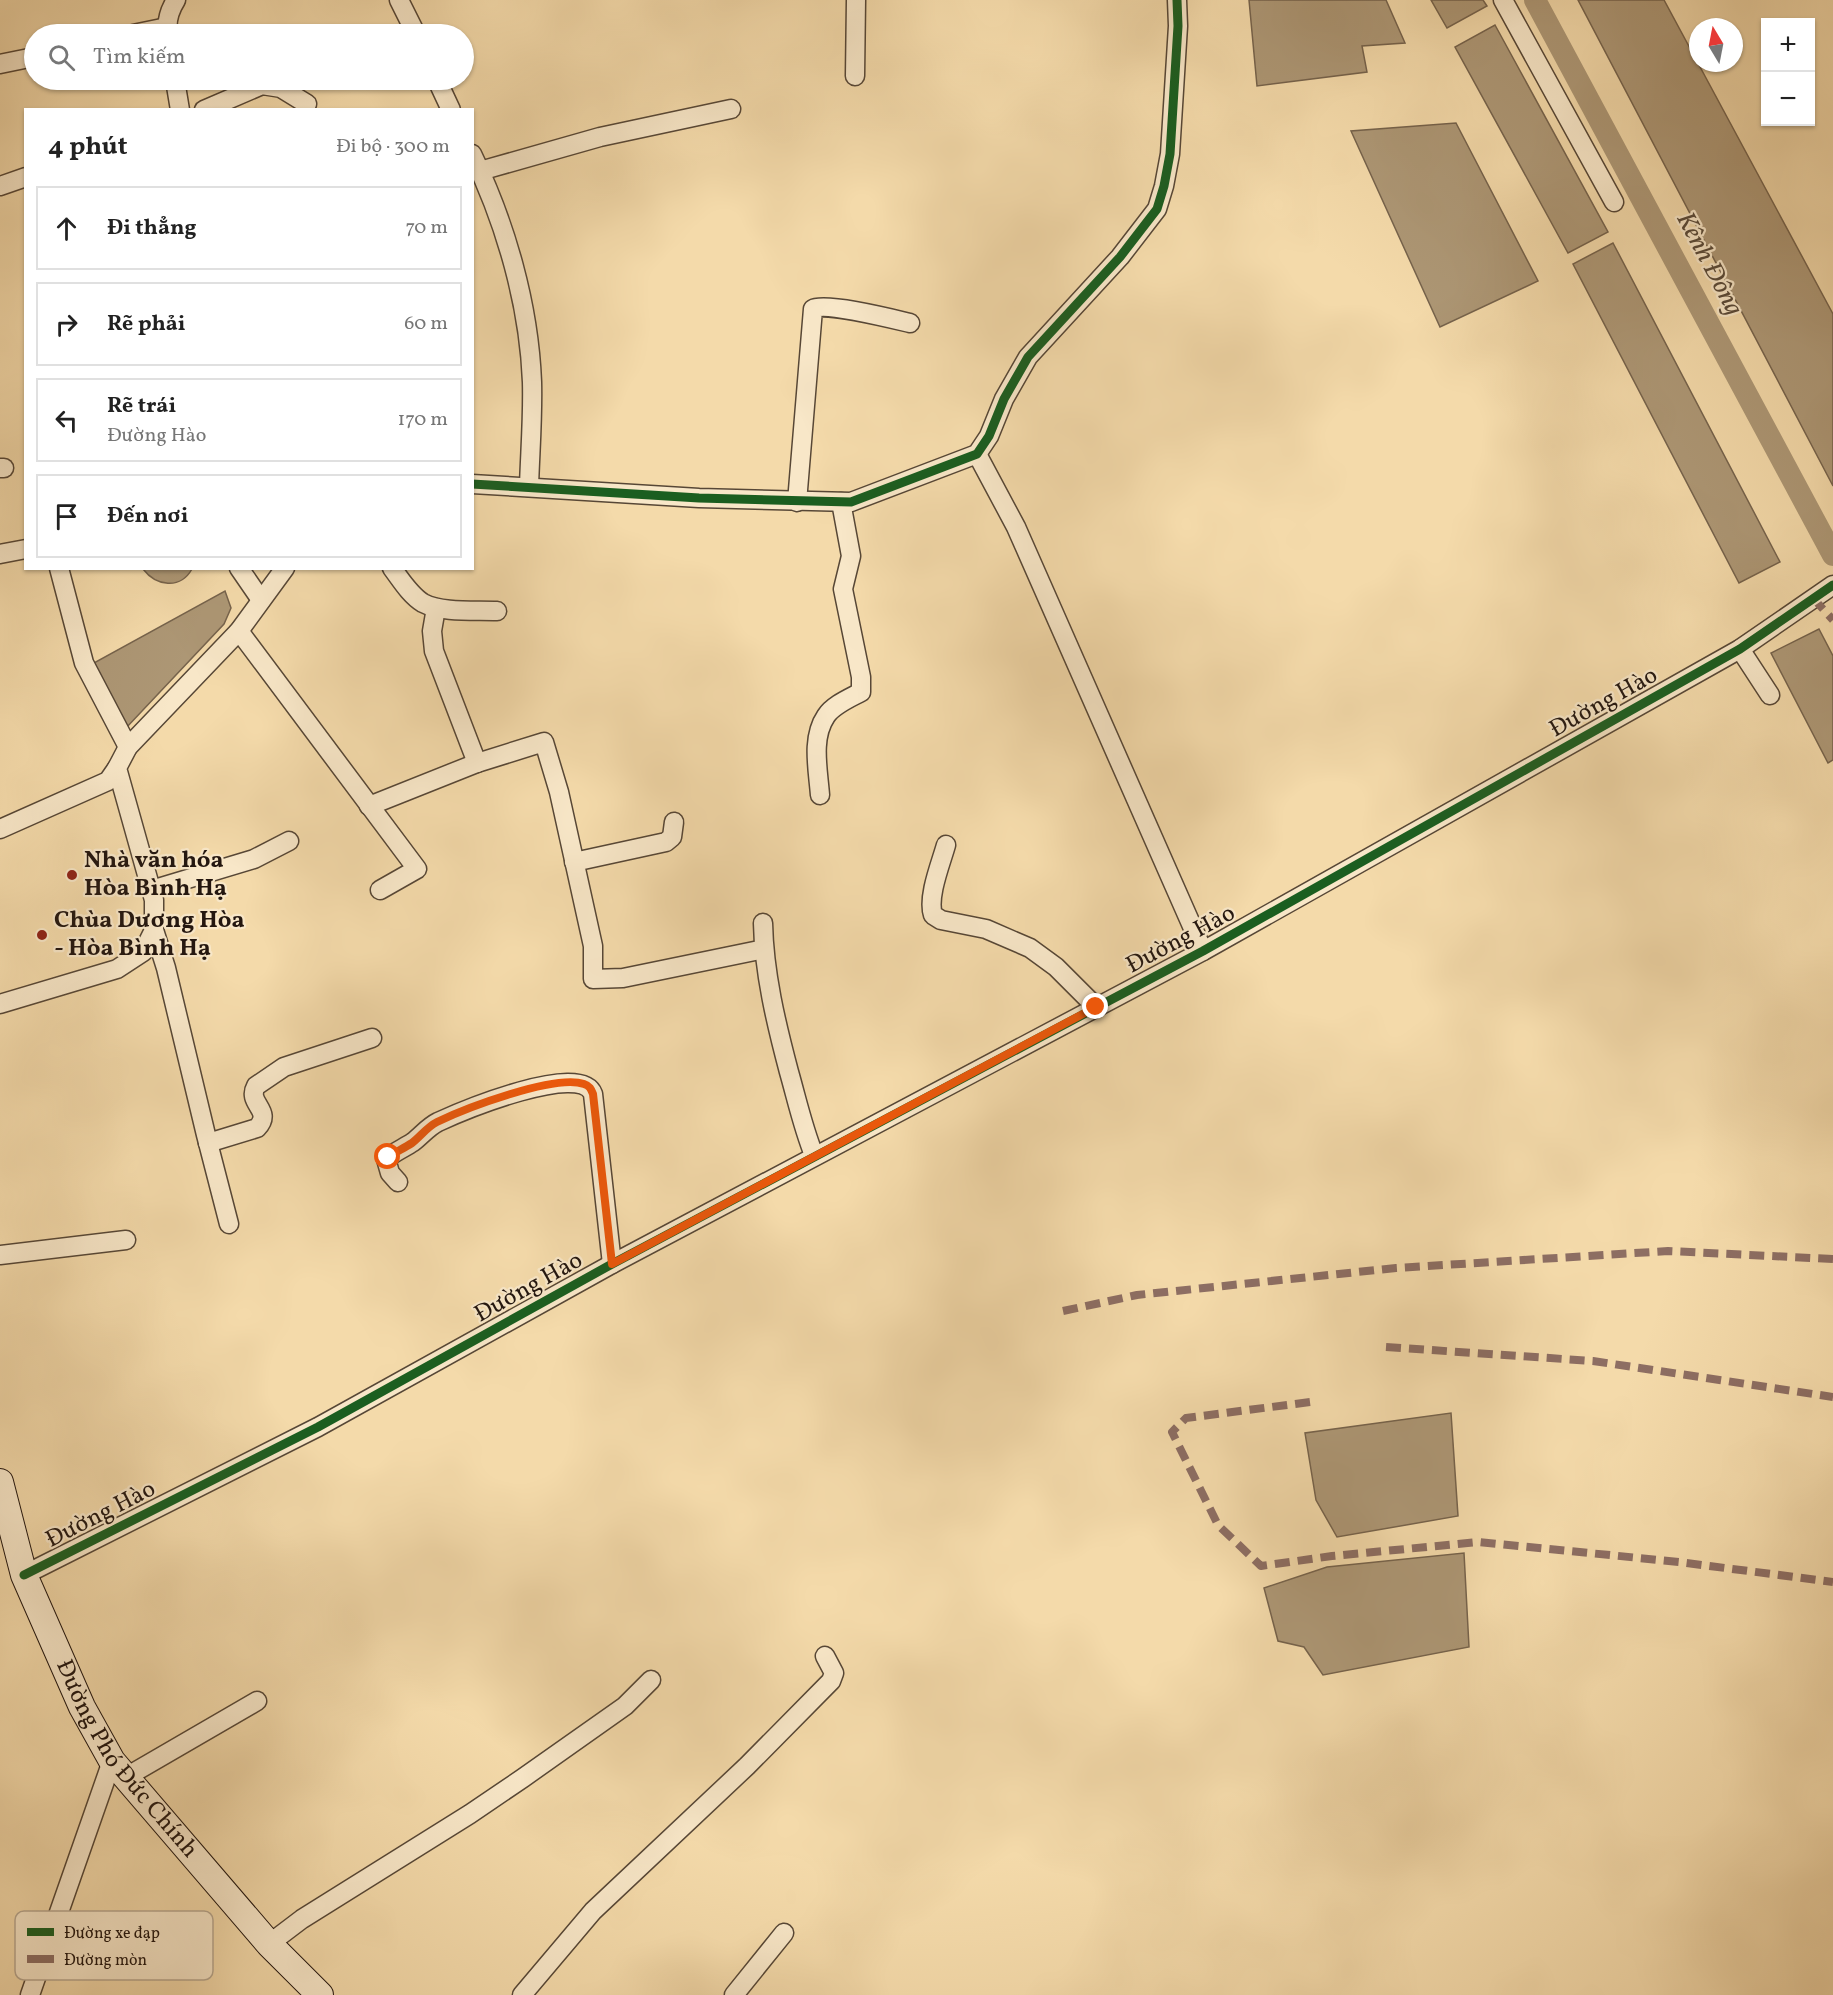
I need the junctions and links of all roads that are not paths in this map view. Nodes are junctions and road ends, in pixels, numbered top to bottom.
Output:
1 (176, 0) edge
2 (399, 0) edge
3 (855, 0) edge
4 (1177, 0) edge
5 (1503, 0) edge
6 (169, 24) edge
7 (411, 24) edge
8 (24, 59) edge
9 (0, 64) edge
10 (855, 76) dead end
11 (177, 90) edge
12 (250, 90) edge
13 (284, 90) edge
14 (442, 90) edge
15 (307, 104) dead end
16 (180, 108) edge
17 (209, 108) edge
18 (450, 108) edge
19 (731, 109) dead end
20 (476, 163) edge
21 (24, 178) edge
22 (0, 186) edge
23 (1614, 202) dead end
24 (910, 323) dead end
25 (977, 454) junction
26 (474, 484) edge
27 (529, 487) junction
28 (796, 502) junction
29 (841, 502) junction
30 (24, 549) edge
31 (0, 554) edge
32 (60, 570) edge
33 (240, 570) edge
34 (284, 570) edge
35 (394, 570) edge
36 (1831, 586) edge
37 (261, 600) junction
38 (436, 608) junction
39 (497, 611) dead end
40 (239, 631) junction
41 (1740, 649) junction
42 (1770, 695) dead end
43 (128, 747) junction
44 (477, 763) junction
45 (117, 768) junction
46 (820, 795) dead end
47 (369, 806) junction
48 (674, 822) dead end
49 (0, 829) edge
50 (289, 841) dead end
51 (946, 845) dead end
52 (573, 862) junction
53 (151, 890) junction
54 (380, 890) dead end
55 (763, 923) dead end
56 (154, 930) junction
57 (764, 950) junction
58 (1203, 951) junction
59 (0, 1004) edge
60 (1096, 1007) junction
61 (372, 1038) dead end
62 (208, 1143) junction
63 (814, 1155) junction
64 (398, 1182) dead end
65 (229, 1224) dead end
66 (126, 1240) dead end
67 (0, 1256) edge
68 (612, 1264) junction
69 (0, 1482) edge
70 (24, 1575) junction
71 (825, 1656) dead end
72 (651, 1680) dead end
73 (257, 1701) dead end
74 (119, 1769) junction
75 (63, 1911) edge
76 (784, 1933) dead end
77 (269, 1944) junction
78 (36, 1980) edge
79 (30, 1995) edge
80 (320, 1995) edge
81 (522, 1995) edge
82 (734, 1995) edge

1 - 6 street
2 - 7 street
3 - 10 street
4 - 25 street
5 - 23 street
8 - 9 street
11 - 16 street
12 - 17 street
13 - 15 street
14 - 18 street
19 - 20 street
20 - 27 street
21 - 22 street
24 - 28 street
25 - 29 street
25 - 58 street
26 - 27 street
27 - 28 street
28 - 29 street
29 - 46 street
30 - 31 street
32 - 43 street
33 - 37 street
34 - 37 street
35 - 38 street
36 - 41 street, Đường Hào
37 - 40 street
38 - 39 street
38 - 44 street
40 - 43 street
40 - 47 street
41 - 42 street
41 - 58 street, Đường Hào
43 - 45 street
44 - 47 street
44 - 52 street
45 - 49 street
45 - 53 street
47 - 54 street
48 - 52 street
50 - 53 street
51 - 60 street
52 - 57 street
53 - 56 street
55 - 57 street
56 - 59 street
56 - 62 street
57 - 63 street
58 - 60 street, Đường Hào
60 - 63 street, Đường Hào
61 - 62 street
62 - 65 street
63 - 68 street, Đường Hào
64 - 68 street
66 - 67 street
68 - 70 street, Đường Hào
69 - 70 main road, Đường Phó Đức Chính
70 - 74 main road, Đường Phó Đức Chính
71 - 81 street
72 - 77 street
73 - 74 street
74 - 75 street
74 - 77 main road, Đường Phó Đức Chính
76 - 82 street
77 - 80 main road, Đường Phó Đức Chính
78 - 79 street

